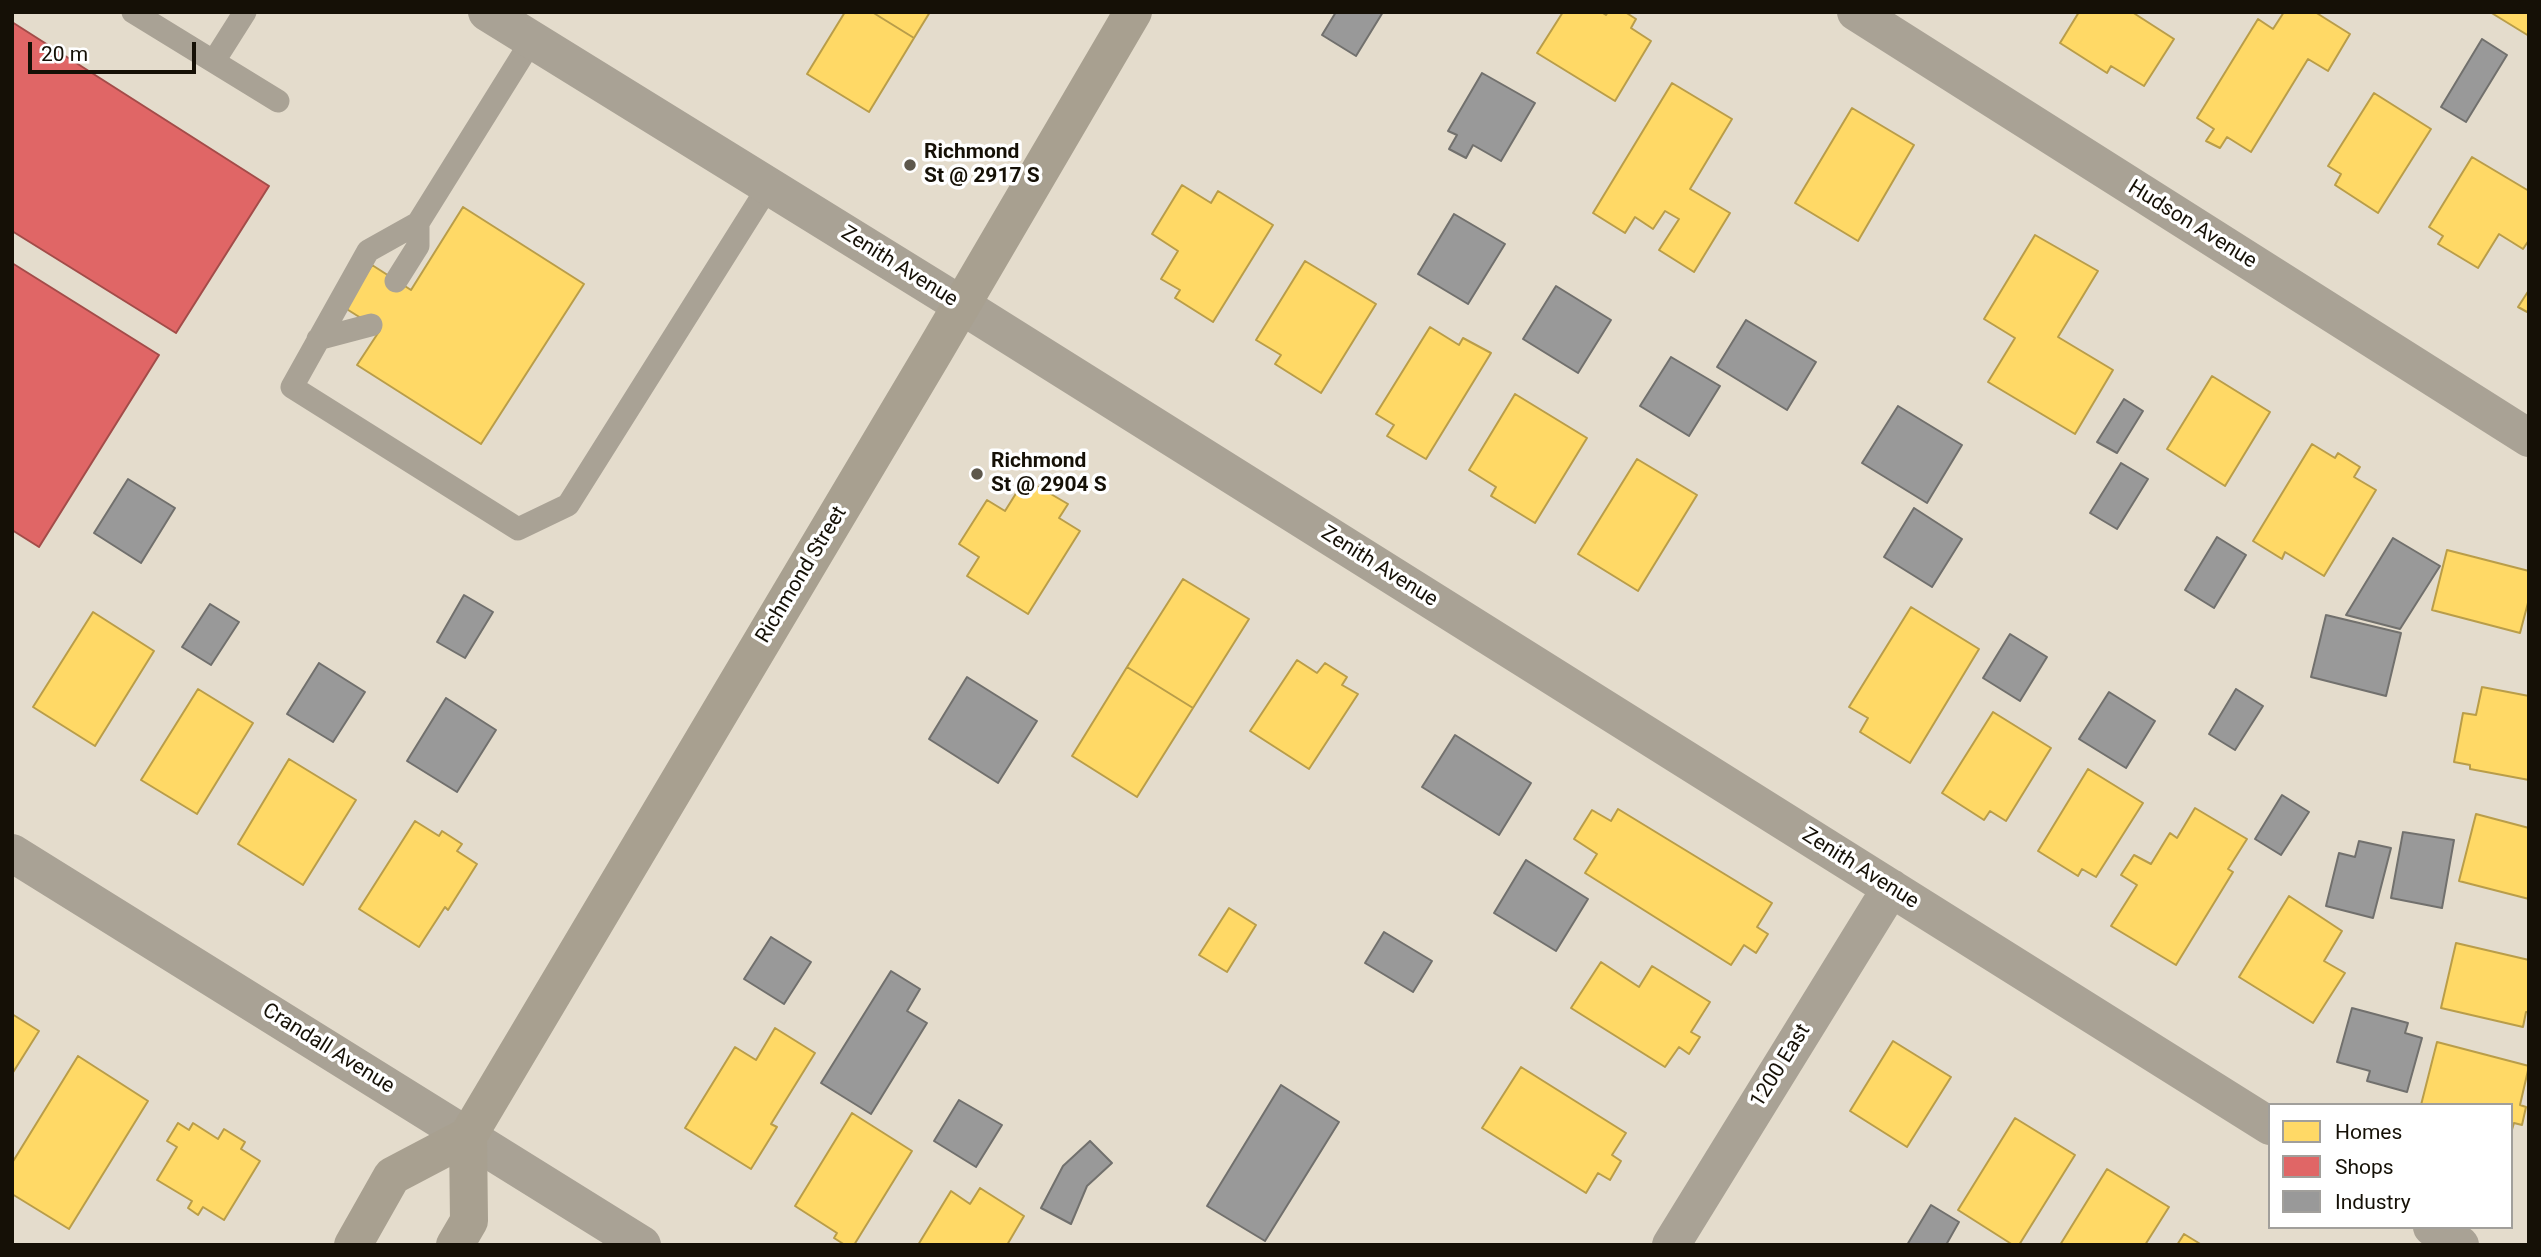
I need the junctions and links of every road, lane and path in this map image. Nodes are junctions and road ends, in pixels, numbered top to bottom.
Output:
1 (133, 12) edge
2 (245, 12) edge
3 (487, 12) edge
4 (1133, 12) edge
5 (1856, 12) edge
6 (532, 40) junction
7 (214, 61) junction
8 (278, 101) dead end
9 (768, 187) junction
10 (418, 223) junction
11 (396, 281) dead end
12 (961, 305) junction
13 (371, 324) dead end
14 (318, 339) junction
15 (2529, 438) edge
16 (12, 853) edge
17 (1891, 888) junction
18 (2268, 1125) edge
19 (468, 1136) junction
20 (2435, 1229) edge
21 (353, 1245) edge
22 (455, 1245) edge
23 (642, 1245) edge
24 (1671, 1245) edge
25 (2460, 1245) edge

1 - 7 lane
2 - 7 lane
3 - 6 street, Zenith Avenue
4 - 12 main road, Richmond Street
5 - 15 street, Hudson Avenue
6 - 9 street, Zenith Avenue
6 - 10 lane
7 - 8 lane
9 - 12 street, Zenith Avenue
9 - 14 lane
10 - 11 lane
10 - 14 lane
12 - 17 street, Zenith Avenue
12 - 19 main road, Richmond Street
13 - 14 lane
16 - 19 street, Crandall Avenue
17 - 18 street, Zenith Avenue
17 - 24 street, 1200 East
19 - 21 main road
19 - 22 main road
19 - 23 street, Crandall Avenue
20 - 25 street

